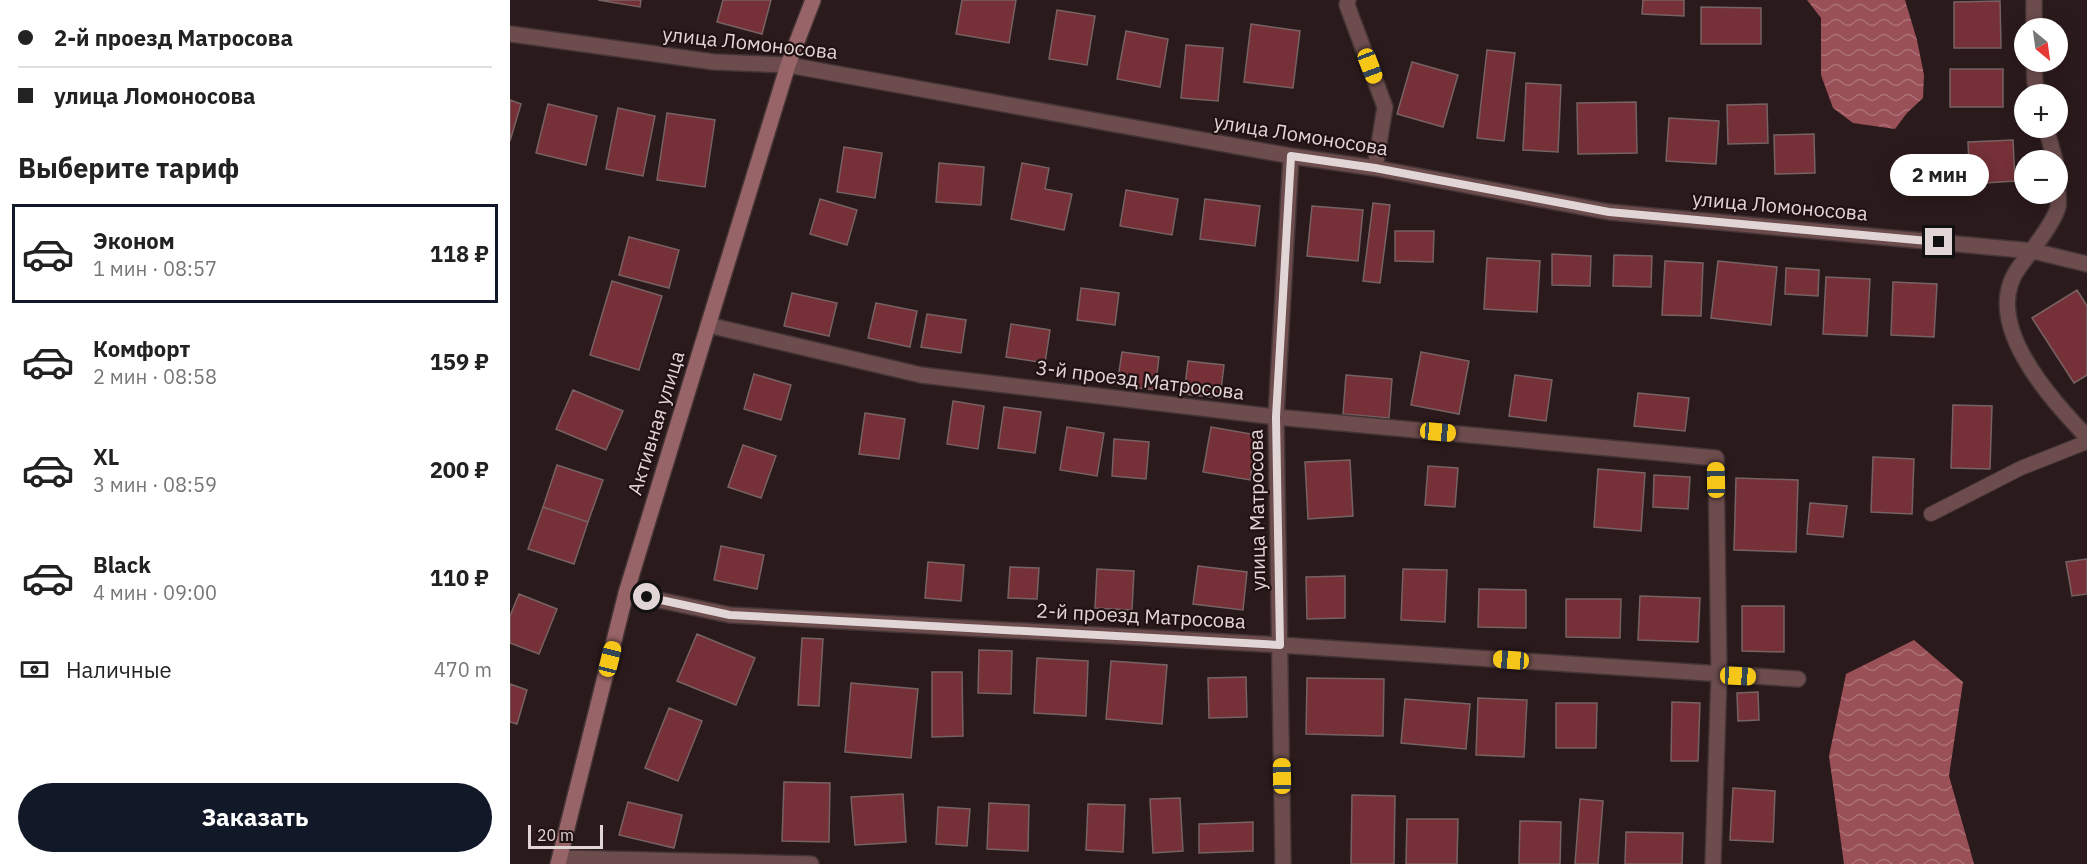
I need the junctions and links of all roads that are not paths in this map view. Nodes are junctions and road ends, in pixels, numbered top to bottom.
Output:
1 (813, 0) edge
2 (1348, 0) edge
3 (2034, 0) edge
4 (2034, 18) edge
5 (510, 34) edge
6 (788, 65) junction
7 (1291, 156) junction
8 (1375, 168) junction
9 (2058, 204) edge
10 (2033, 251) junction
11 (2087, 264) edge
12 (708, 325) junction
13 (1276, 417) junction
14 (2087, 437) edge
15 (2087, 442) edge
16 (1931, 514) dead end
17 (627, 593) junction
18 (1280, 645) junction
19 (1719, 675) junction
20 (1798, 679) dead end
21 (559, 861) edge
22 (811, 864) edge
23 (1283, 864) edge
24 (1713, 864) edge

1 - 6 main road, Активная улица
2 - 8 street
3 - 4 street
5 - 6 street, улица Ломоносова
6 - 7 street, улица Ломоносова
6 - 12 main road, Активная улица
7 - 8 street, улица Ломоносова
7 - 13 street, улица Матросова
8 - 10 street, улица Ломоносова
9 - 10 street
10 - 11 street, улица Ломоносова
10 - 14 street
12 - 13 street, 3-й проезд Матросова
12 - 17 main road, Активная улица
13 - 18 street, улица Матросова
13 - 19 street, 3-й проезд Матросова
15 - 16 lane
17 - 18 street, 2-й проезд Матросова
17 - 21 main road, Активная улица
18 - 19 street, 2-й проезд Матросова
18 - 23 street, улица Матросова
19 - 20 street, 2-й проезд Матросова
19 - 24 street
21 - 22 street

